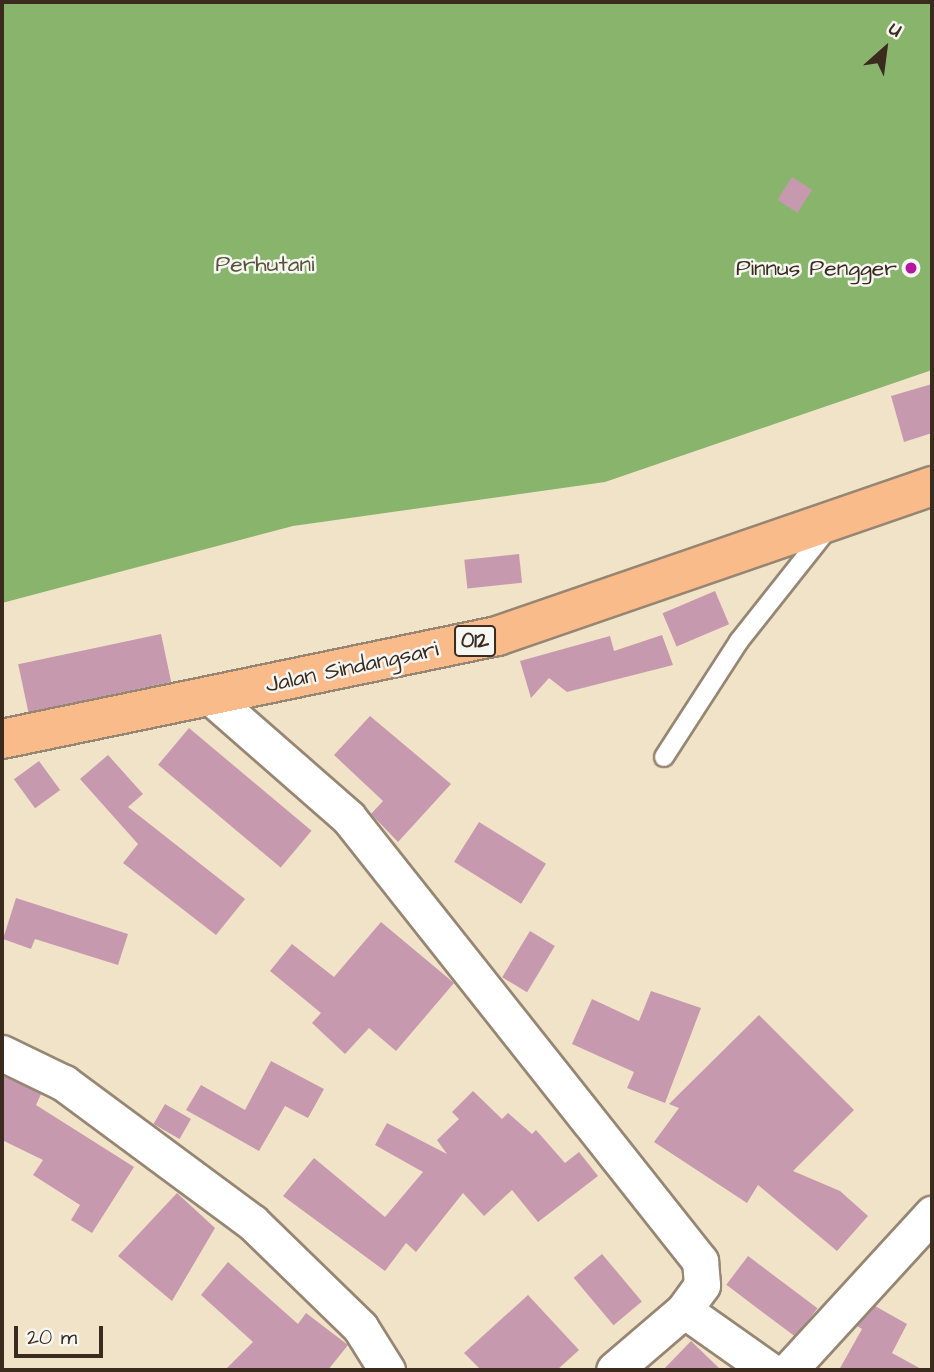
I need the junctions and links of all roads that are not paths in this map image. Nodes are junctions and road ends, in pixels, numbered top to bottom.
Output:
1 (932, 486) edge
2 (840, 513) junction
3 (212, 698) junction
4 (2, 739) edge
5 (664, 757) dead end
6 (2, 1052) edge
7 (932, 1214) edge
8 (684, 1310) junction
9 (387, 1370) edge
10 (614, 1370) edge
11 (769, 1370) edge
12 (789, 1370) edge

1 - 2 main road, Jalan Sindangsari / 012
2 - 3 main road, Jalan Sindangsari / 012
2 - 5 lane
3 - 4 main road, Jalan Sindangsari / 012
3 - 8 street
6 - 9 street
7 - 12 street
8 - 10 street
8 - 11 street

